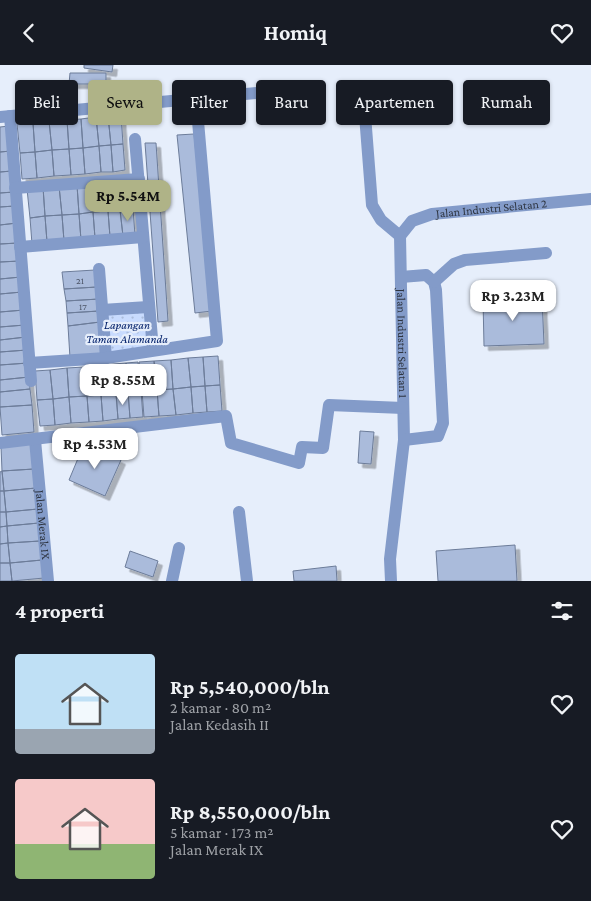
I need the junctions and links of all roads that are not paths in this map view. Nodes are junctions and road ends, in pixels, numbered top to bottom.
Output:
1 (172, 100) edge
2 (5, 116) edge
3 (198, 125) edge
4 (366, 125) edge
5 (135, 139) dead end
6 (138, 179) junction
7 (16, 188) junction
8 (591, 199) edge
9 (400, 236) junction
10 (143, 237) junction
11 (20, 247) junction
12 (546, 253) dead end
13 (99, 269) dead end
14 (401, 277) junction
15 (434, 282) junction
16 (148, 307) junction
17 (102, 310) junction
18 (153, 350) junction
19 (106, 357) junction
20 (29, 363) junction
21 (30, 381) dead end
22 (403, 408) junction
23 (35, 439) junction
24 (404, 440) junction
25 (0, 443) edge
26 (239, 512) dead end
27 (179, 548) dead end
28 (48, 581) edge
29 (172, 581) edge
30 (247, 581) edge
31 (392, 581) edge

1 - 2 street
2 - 7 street
3 - 18 street
4 - 9 street
5 - 6 street
6 - 7 street
6 - 10 street
7 - 11 street
8 - 9 street, Jalan Industri Selatan 2
9 - 14 street, Jalan Industri Selatan 1
10 - 11 street
10 - 16 street
11 - 20 street
12 - 15 street
13 - 17 street
14 - 15 street
14 - 22 street, Jalan Industri Selatan 1
15 - 24 street
16 - 17 street
16 - 18 street
17 - 19 street
18 - 19 street
19 - 20 street
20 - 21 street
22 - 23 street
22 - 24 street, Jalan Industri Selatan 1
23 - 25 street
23 - 28 street, Jalan Merak IX
24 - 31 street, Jalan Industri Selatan 1
26 - 30 street
27 - 29 street

